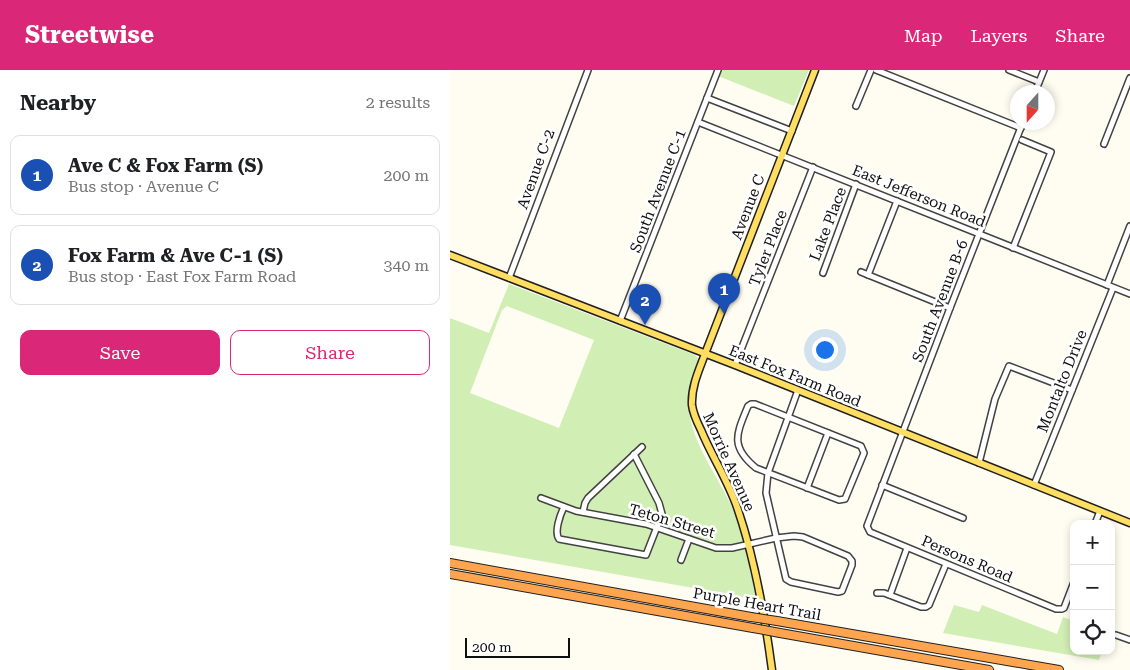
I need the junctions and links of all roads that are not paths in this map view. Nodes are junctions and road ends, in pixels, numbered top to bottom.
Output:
1 (588, 70) edge
2 (718, 70) edge
3 (815, 70) edge
4 (871, 70) edge
5 (876, 70) edge
6 (1010, 70) edge
7 (1044, 70) edge
8 (1130, 78) edge
9 (1039, 82) junction
10 (1038, 85) edge
11 (707, 98) junction
12 (856, 106) dead end
13 (1010, 120) edge
14 (698, 122) junction
15 (1020, 130) edge
16 (792, 131) junction
17 (1022, 140) dead end
18 (1104, 144) dead end
19 (782, 155) junction
20 (813, 167) junction
21 (856, 184) junction
22 (897, 201) junction
23 (1130, 226) edge
24 (979, 234) junction
25 (1013, 248) junction
26 (450, 255) edge
27 (861, 272) dead end
28 (823, 273) dead end
29 (868, 275) junction
30 (509, 278) junction
31 (1107, 285) junction
32 (1114, 288) junction
33 (1130, 294) edge
34 (950, 308) junction
35 (620, 321) junction
36 (705, 354) junction
37 (735, 366) junction
38 (798, 390) junction
39 (1072, 390) junction
40 (788, 417) junction
41 (902, 432) junction
42 (828, 433) junction
43 (642, 447) dead end
44 (634, 454) junction
45 (979, 463) junction
46 (768, 473) junction
47 (882, 485) junction
48 (1034, 485) junction
49 (806, 488) junction
50 (544, 497) dead end
51 (564, 507) junction
52 (1100, 511) junction
53 (583, 512) junction
54 (963, 518) dead end
55 (1097, 520) edge
56 (1130, 523) edge
57 (867, 526) joint
58 (657, 528) junction
59 (776, 538) junction
60 (689, 539) junction
61 (748, 544) junction
62 (907, 548) junction
63 (681, 560) dead end
64 (450, 563) edge
65 (946, 564) junction
66 (450, 574) edge
67 (1070, 591) edge
68 (877, 593) dead end
69 (890, 595) junction
70 (1116, 635) dead end
71 (1130, 640) edge
72 (772, 670) edge
73 (989, 670) edge
74 (1059, 670) edge

1 - 30 street, Avenue C-2
2 - 11 street, South Avenue C-1
3 - 16 main road, Avenue C
4 - 12 street
5 - 13 street
6 - 9 street
7 - 9 street
8 - 18 street
9 - 10 street
11 - 14 street, South Avenue C-1
11 - 16 street
14 - 19 street, East Jefferson Road
14 - 35 street, South Avenue C-1
15 - 24 street, South Avenue B-6
16 - 19 main road, Avenue C
17 - 25 street
19 - 20 street, East Jefferson Road
19 - 36 main road, Avenue C
20 - 21 street, East Jefferson Road
20 - 37 street, Tyler Place
21 - 22 street, East Jefferson Road
21 - 28 street, Lake Place
22 - 24 street, East Jefferson Road
22 - 29 street
23 - 31 street
24 - 25 street, East Jefferson Road
24 - 34 street, South Avenue B-6
25 - 31 street, East Jefferson Road
26 - 30 main road, East Fox Farm Road
27 - 29 street
29 - 34 street
30 - 35 main road, East Fox Farm Road
31 - 32 street, East Jefferson Road
32 - 33 street, East Jefferson Road
32 - 39 street, Montalto Drive
34 - 41 street, South Avenue B-6
35 - 36 main road, East Fox Farm Road
36 - 37 main road, East Fox Farm Road
36 - 61 main road, Morrie Avenue
37 - 38 main road, East Fox Farm Road
38 - 40 street
38 - 41 main road, East Fox Farm Road
39 - 45 street
39 - 48 street, Montalto Drive
40 - 42 street
40 - 46 street
40 - 46 street
41 - 45 main road, East Fox Farm Road
41 - 47 street, South Avenue B-6
42 - 49 street
42 - 49 street
43 - 44 street
44 - 53 street
44 - 58 street
45 - 48 main road, East Fox Farm Road
46 - 49 street
46 - 59 street
47 - 54 street
47 - 57 street, South Avenue B-6
48 - 52 main road, East Fox Farm Road
50 - 51 street, Teton Street
51 - 53 street, Teton Street
51 - 58 street
52 - 55 street
52 - 56 main road, East Fox Farm Road
53 - 58 street, Teton Street
57 - 62 street, Persons Road
58 - 60 street, Teton Street
59 - 59 street, Teton Street
59 - 61 street, Teton Street
60 - 61 street, Teton Street
60 - 63 street
61 - 72 main road, Morrie Avenue
62 - 65 street, Persons Road
62 - 69 street
64 - 74 highway, Purple Heart Trail, bridge
65 - 67 street, Persons Road
65 - 69 street
66 - 73 highway, Purple Heart Trail, bridge
68 - 69 street
70 - 71 street

